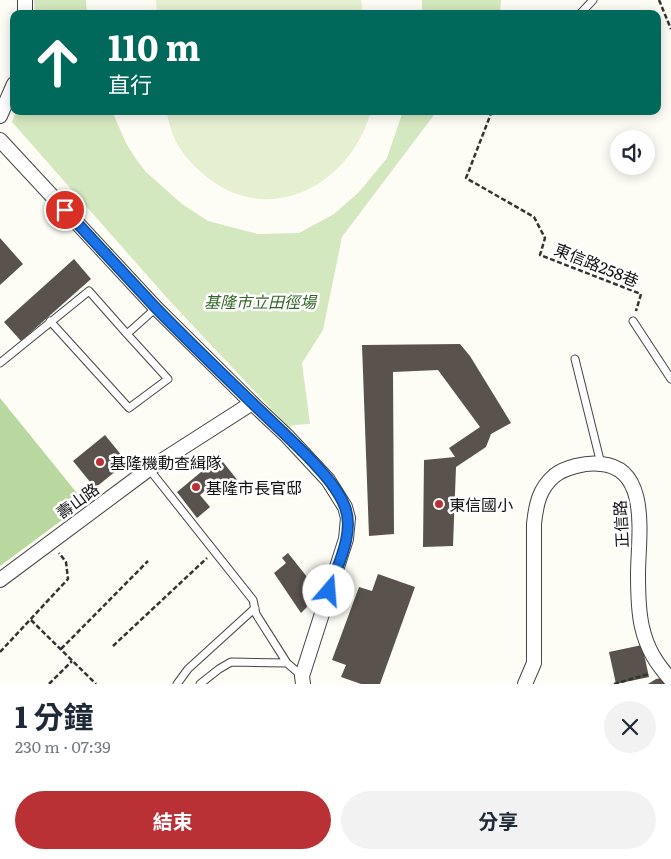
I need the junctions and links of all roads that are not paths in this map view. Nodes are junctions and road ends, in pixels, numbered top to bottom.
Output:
1 (593, 0) edge
2 (584, 10) edge
3 (10, 93) edge
4 (0, 116) edge
5 (0, 140) edge
6 (156, 308) junction
7 (50, 322) junction
8 (633, 322) road end
9 (127, 334) junction
10 (575, 358) dead end
11 (0, 363) edge
12 (671, 379) edge
13 (252, 403) junction
14 (601, 464) junction
15 (149, 469) junction
16 (0, 580) edge
17 (255, 608) junction
18 (287, 663) junction
19 (667, 675) edge
20 (302, 680) edge
21 (177, 684) edge
22 (200, 684) edge
23 (525, 684) edge

1 - 2 lane
3 - 4 street
5 - 6 street
6 - 9 lane
6 - 13 street
7 - 9 lane
7 - 9 lane
7 - 11 lane
8 - 12 lane
10 - 14 lane
13 - 15 street, 壽山路
13 - 20 street
14 - 19 street, 正信路
14 - 23 street, 正信路
15 - 16 street, 壽山路
15 - 17 lane
17 - 18 lane
17 - 21 lane
18 - 20 lane
18 - 22 lane

